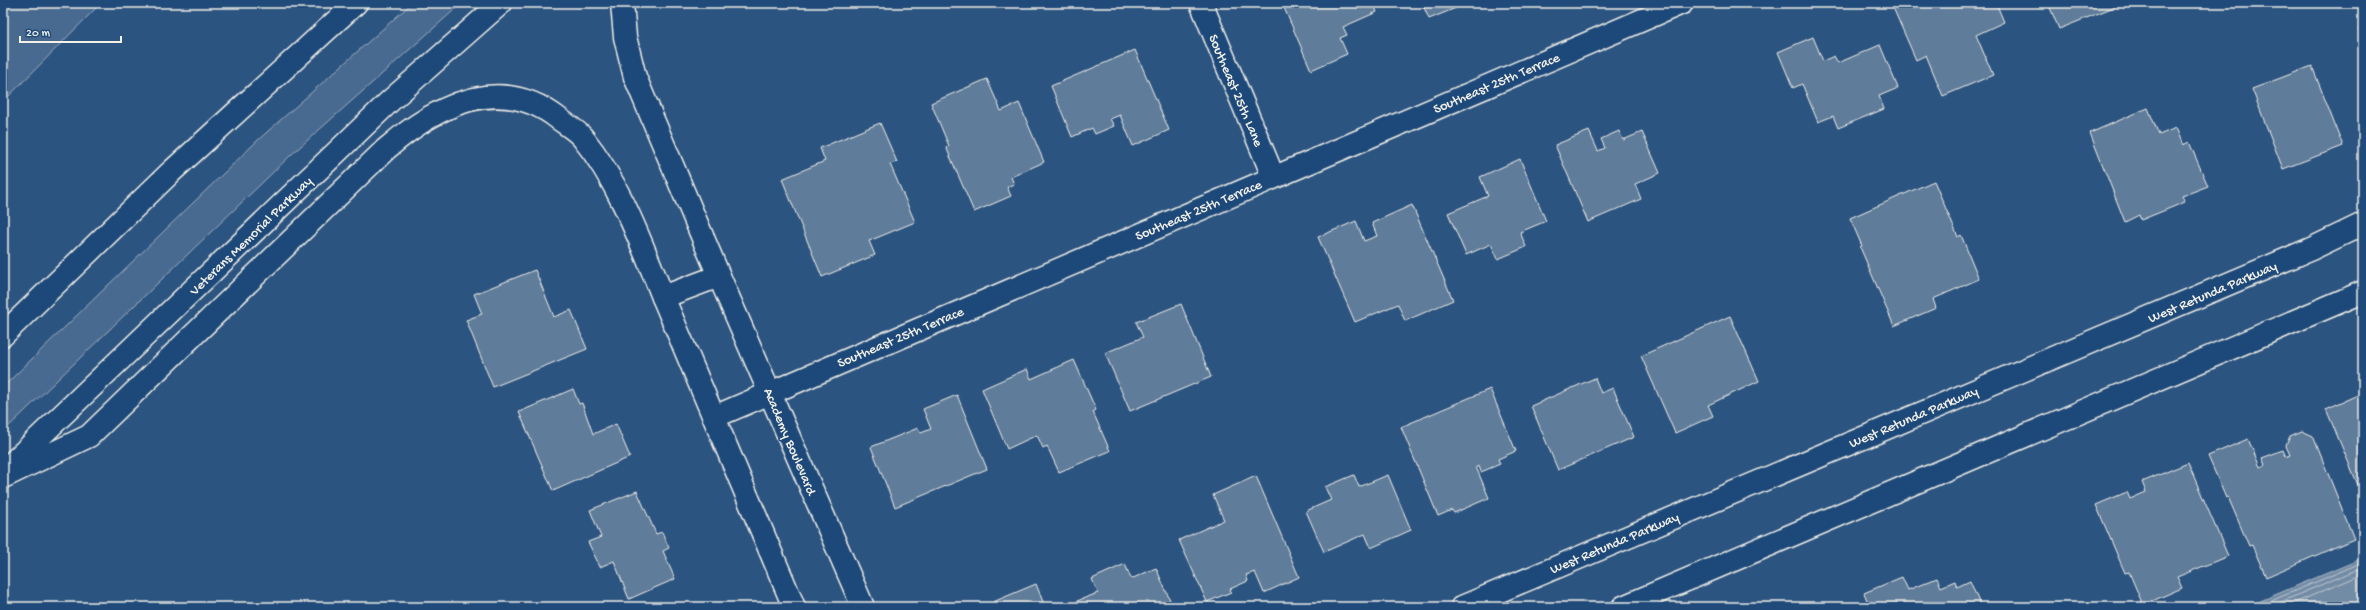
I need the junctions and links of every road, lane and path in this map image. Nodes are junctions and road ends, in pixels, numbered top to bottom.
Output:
1 (356, 3) edge
2 (502, 3) edge
3 (622, 3) edge
4 (1201, 3) edge
5 (1682, 3) edge
6 (1273, 176) junction
7 (2363, 224) edge
8 (719, 276) junction
9 (2363, 292) edge
10 (663, 297) junction
11 (3, 335) edge
12 (770, 392) junction
13 (714, 417) junction
14 (3, 472) edge
15 (3, 477) edge
16 (794, 607) edge
17 (863, 607) edge
18 (1462, 607) edge
19 (1623, 607) edge

1 - 11 main road
2 - 14 main road, Veterans Memorial Parkway
3 - 8 main road, Academy Boulevard
4 - 6 main road, Southeast 25th Lane
5 - 6 main road, Southeast 25th Terrace
6 - 12 main road, Southeast 25th Terrace
7 - 18 main road, West Retunda Parkway
8 - 10 main road
8 - 12 main road, Academy Boulevard
9 - 19 main road
10 - 13 main road
10 - 15 main road
12 - 13 main road, Southeast 25th Terrace
12 - 17 main road, Academy Boulevard
13 - 16 main road

